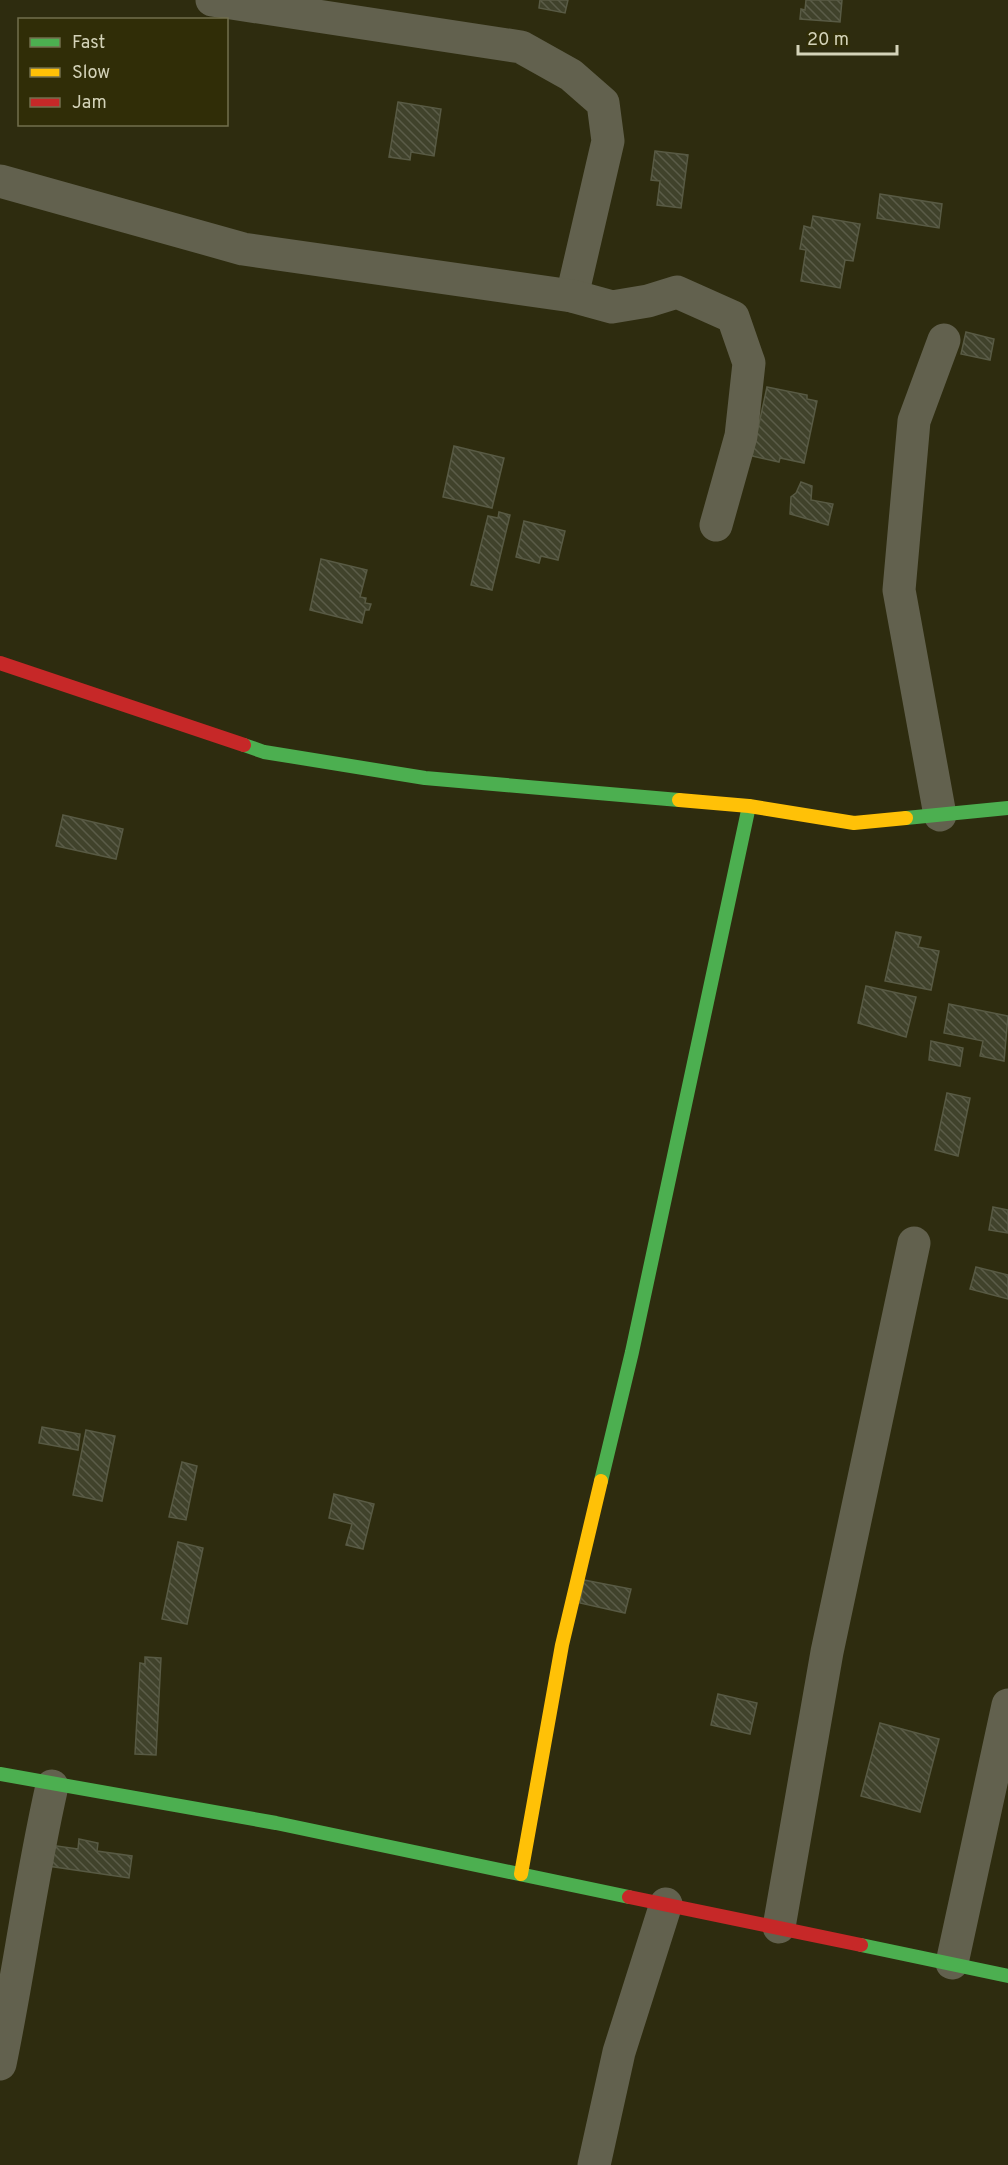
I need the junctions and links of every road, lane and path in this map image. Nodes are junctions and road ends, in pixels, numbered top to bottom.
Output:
1 (212, 0) edge
2 (0, 181) edge
3 (572, 296) junction
4 (944, 340) dead end
5 (716, 525) dead end
6 (0, 663) edge
7 (749, 806) junction
8 (1008, 808) edge
9 (940, 815) junction
10 (914, 1244) dead end
11 (1008, 1705) edge
12 (0, 1774) edge
13 (52, 1786) junction
14 (521, 1874) junction
15 (666, 1904) junction
16 (779, 1927) junction
17 (951, 1963) junction
18 (1008, 1976) edge
19 (0, 2064) edge
20 (594, 2165) edge

1 - 3 street
2 - 3 street
3 - 5 street
4 - 9 street
6 - 7 street
7 - 9 street
7 - 14 street
8 - 9 street
10 - 16 street
11 - 17 street
12 - 13 street
13 - 14 street
13 - 19 street
14 - 15 street
15 - 16 street
15 - 20 street
16 - 17 street
17 - 18 street

